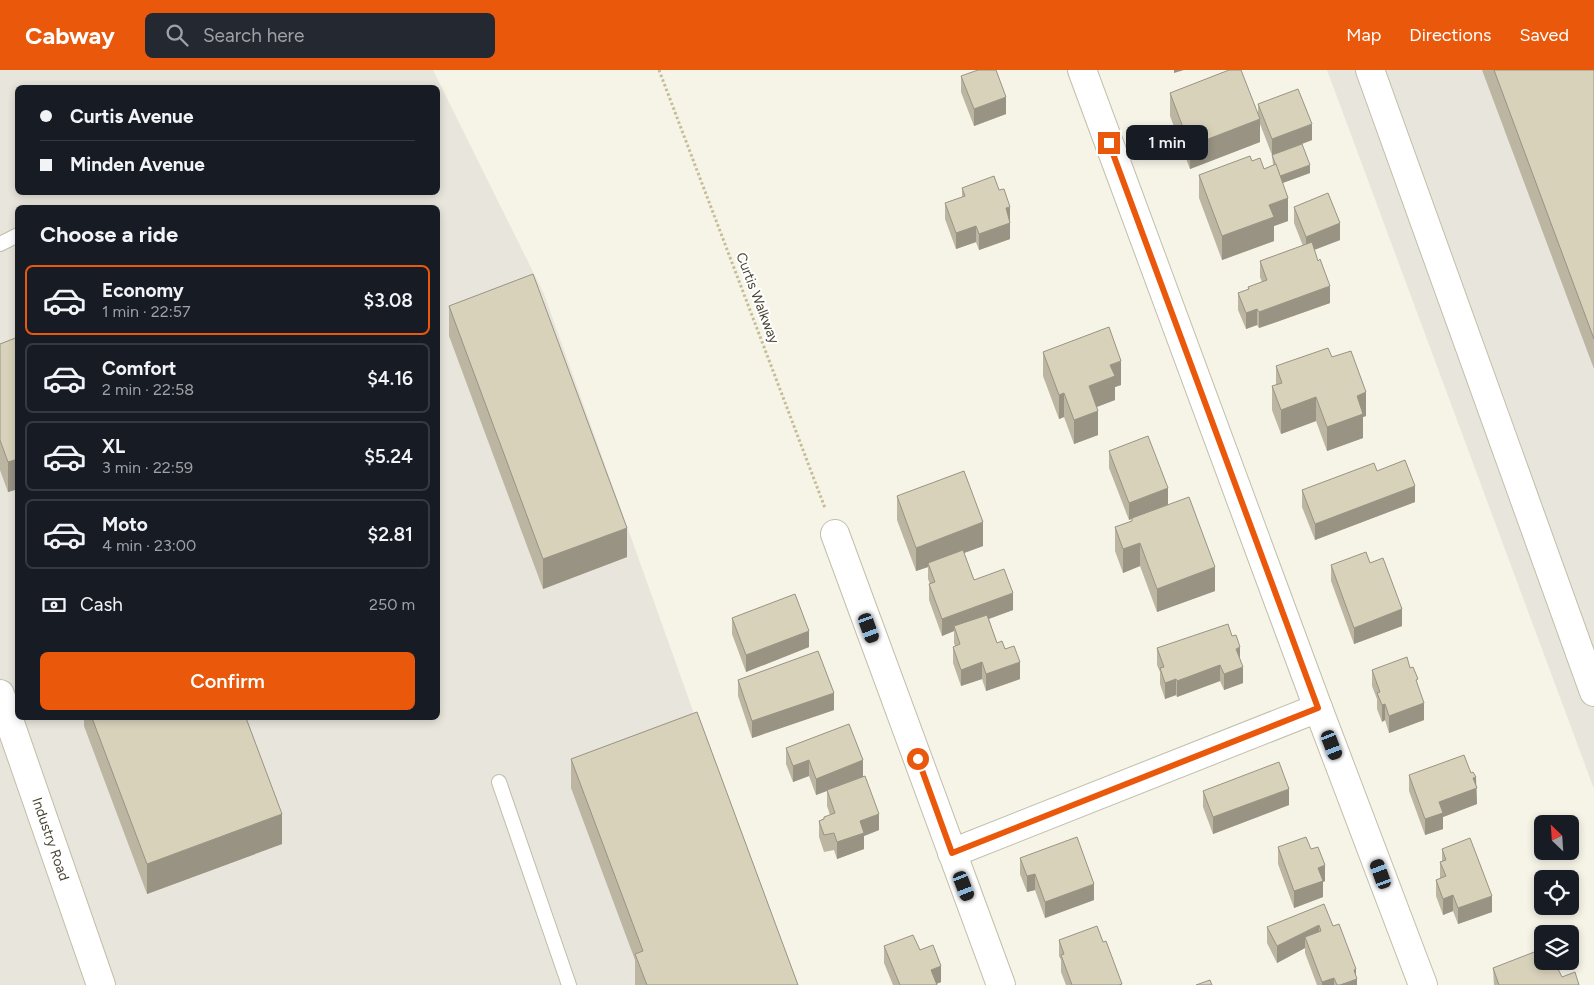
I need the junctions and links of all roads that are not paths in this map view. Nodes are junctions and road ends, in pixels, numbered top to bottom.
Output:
1 (1082, 70) edge
2 (1370, 70) edge
3 (15, 236) edge
4 (0, 244) edge
5 (835, 534) road end
6 (1594, 692) edge
7 (0, 694) edge
8 (1318, 708) junction
9 (499, 782) dead end
10 (952, 853) junction
11 (101, 985) edge
12 (569, 985) edge
13 (1001, 985) edge
14 (1423, 985) edge

1 - 8 street
2 - 6 street
3 - 4 lane
5 - 10 street
7 - 11 street, Industry Road
8 - 10 street
8 - 14 street
9 - 12 lane
10 - 13 street

